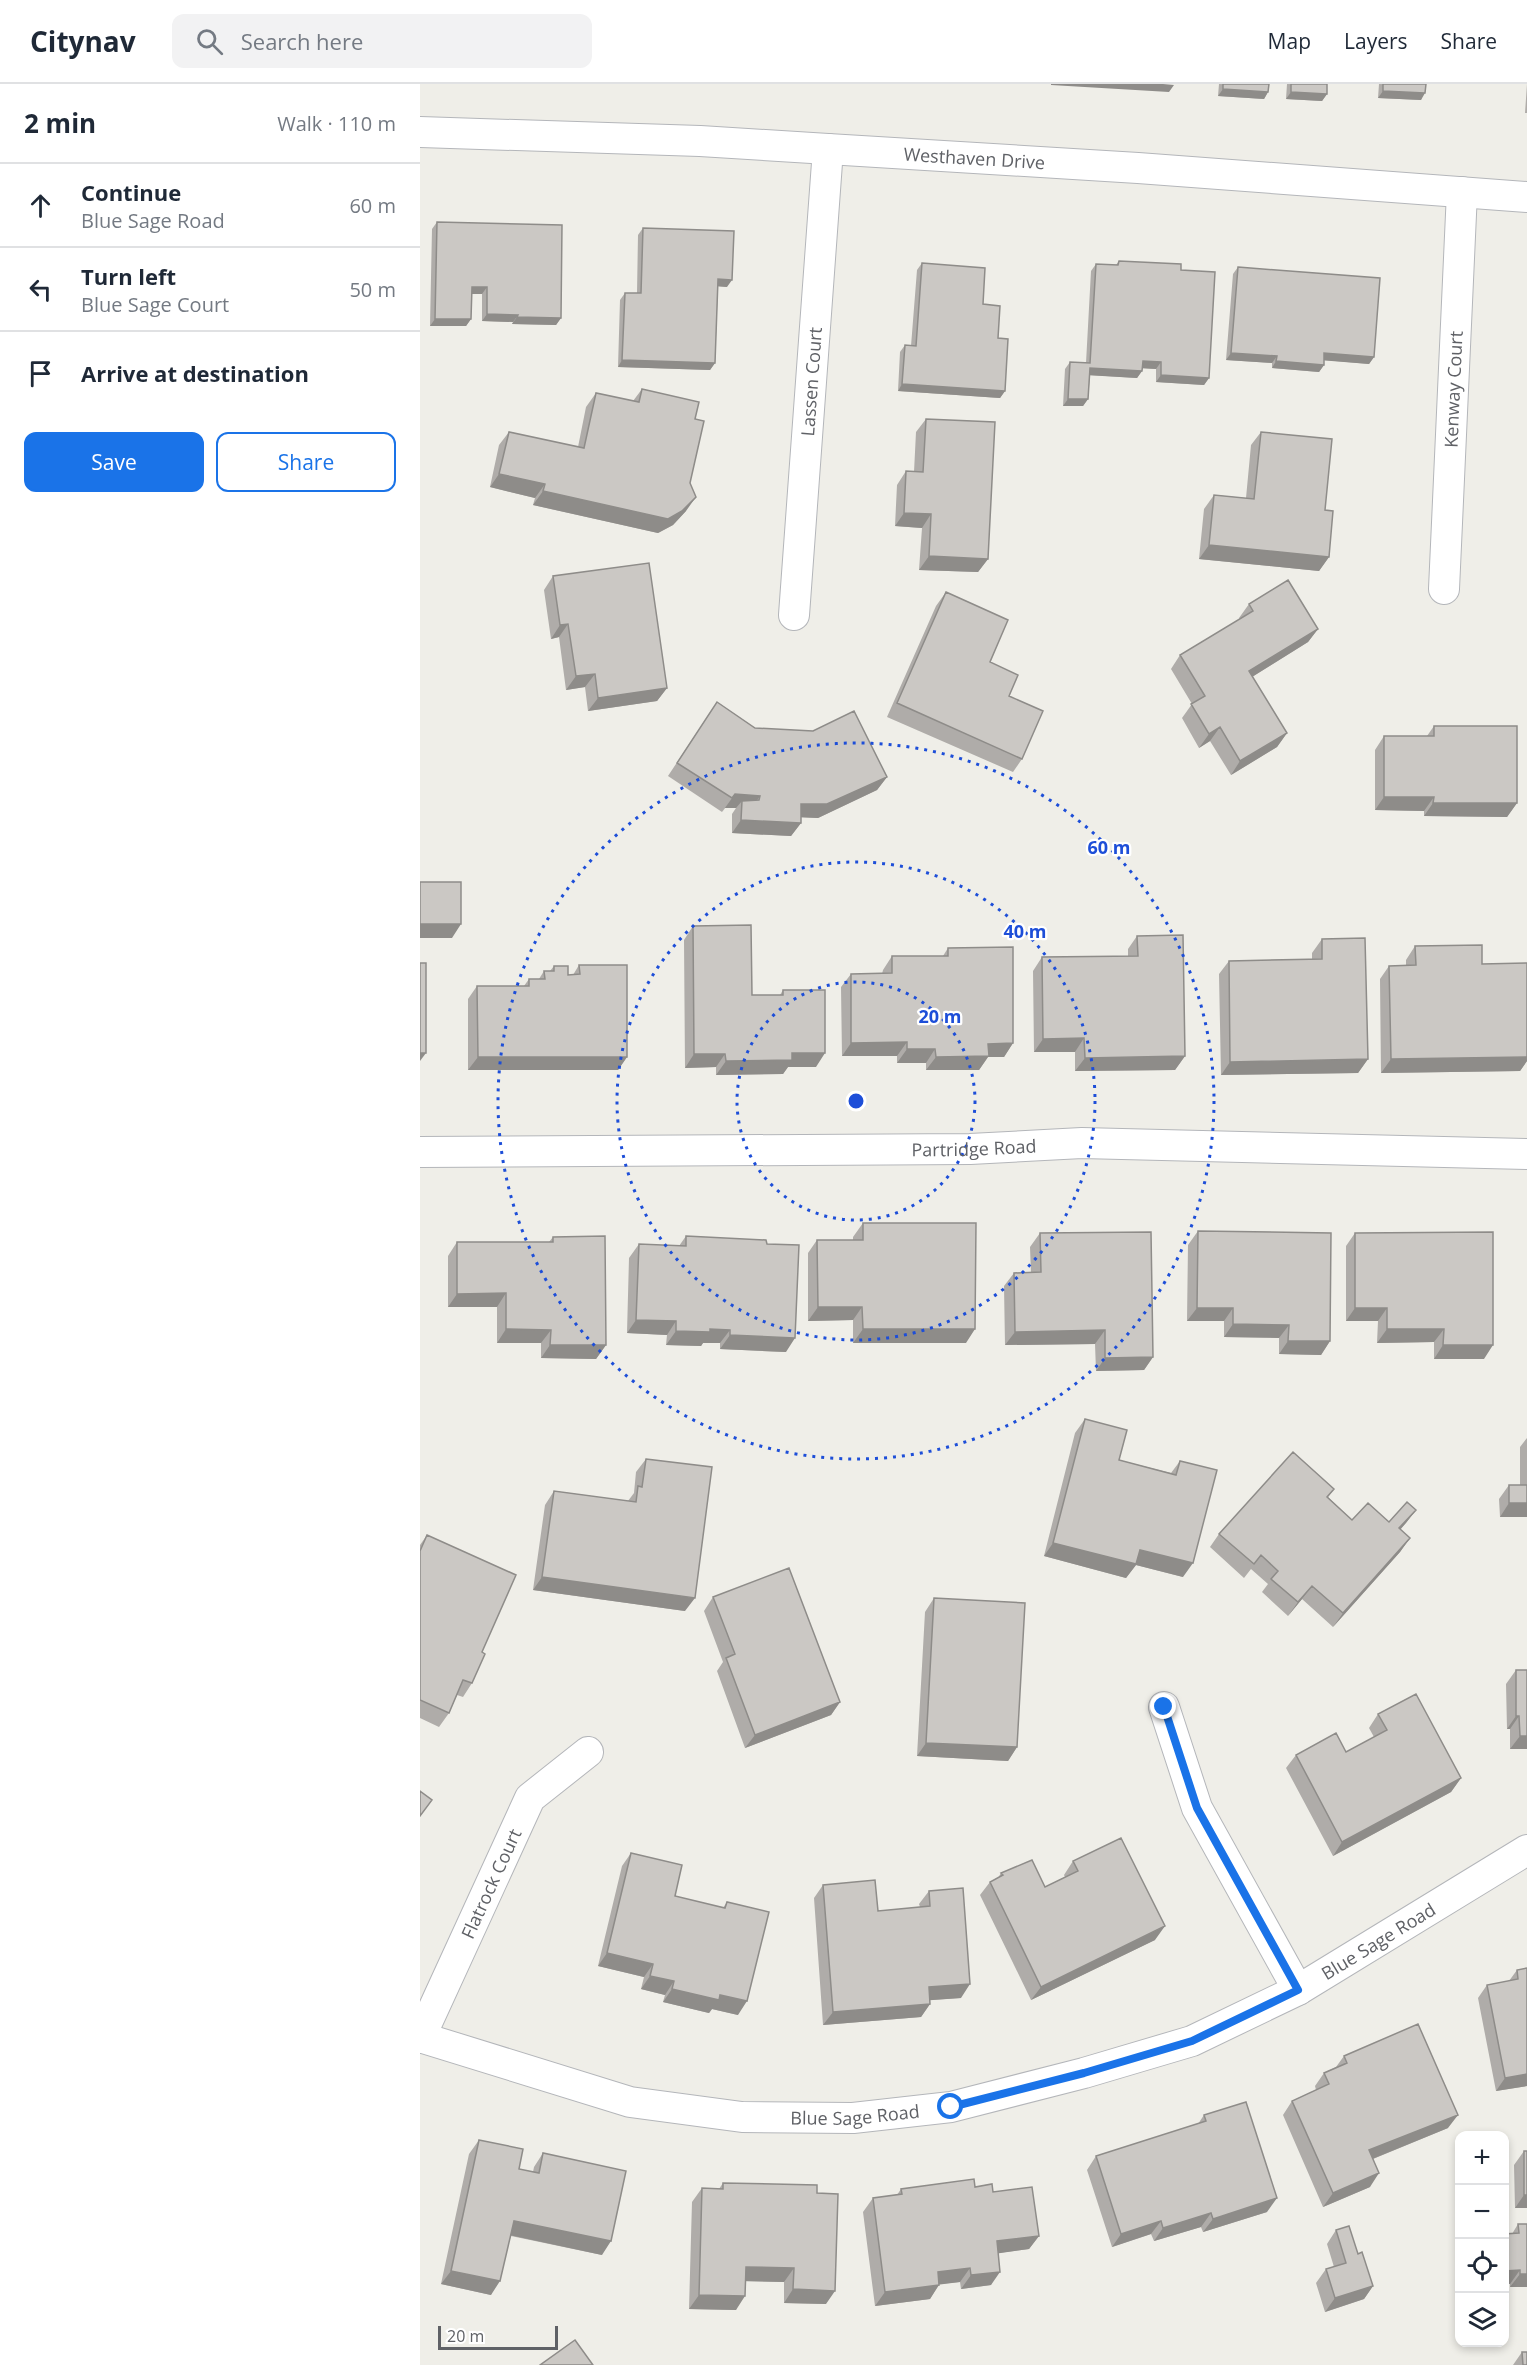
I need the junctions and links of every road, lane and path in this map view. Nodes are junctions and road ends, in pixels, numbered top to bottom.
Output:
1 (420, 132) edge
2 (828, 149) junction
3 (1462, 192) junction
4 (1527, 197) edge
5 (1444, 589) dead end
6 (794, 615) dead end
7 (420, 1152) edge
8 (1527, 1154) edge
9 (1164, 1707) dead end
10 (588, 1752) dead end
11 (1527, 1850) edge
12 (1298, 1990) junction
13 (420, 2038) edge

1 - 2 street, Westhaven Drive
2 - 3 street, Westhaven Drive
2 - 6 street, Lassen Court
3 - 4 street, Westhaven Drive
3 - 5 street, Kenway Court
7 - 8 street, Partridge Road
9 - 12 street
10 - 13 street, Flatrock Court
11 - 12 street, Blue Sage Road
12 - 13 street, Blue Sage Road

